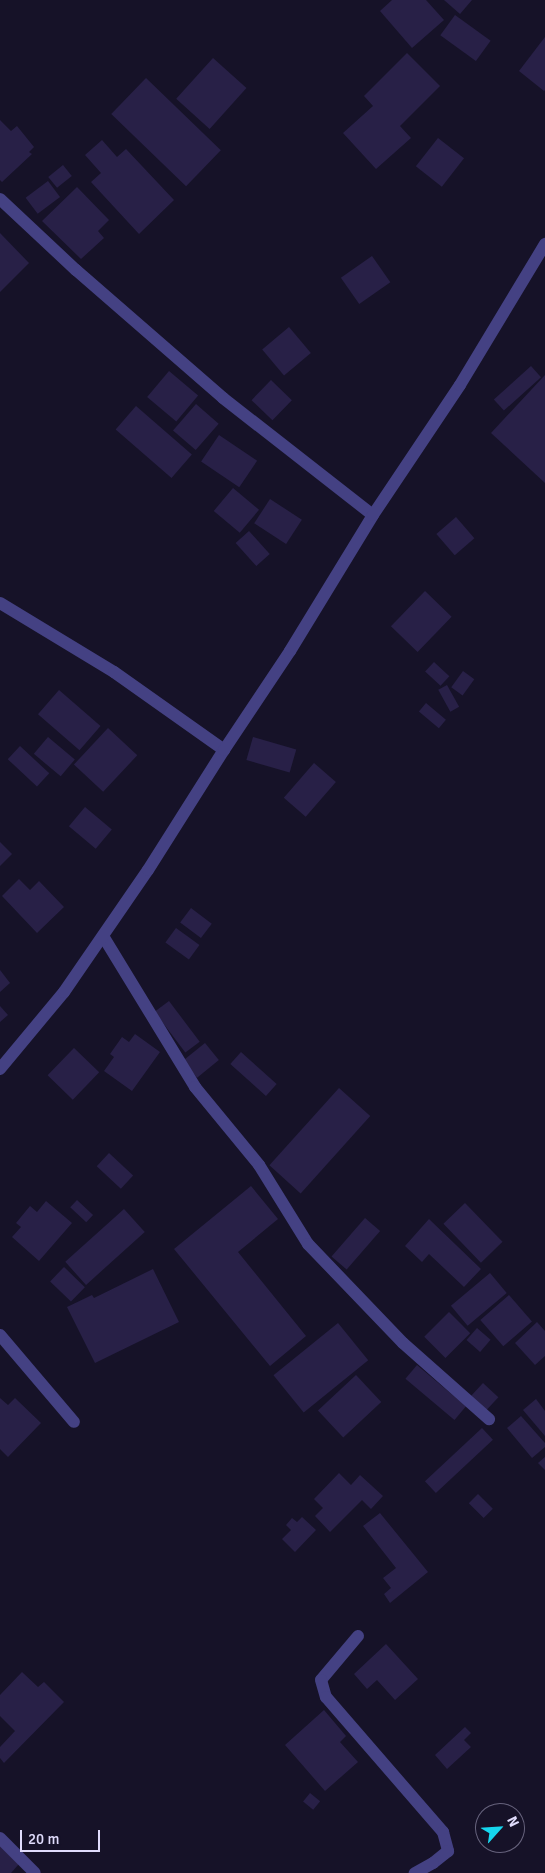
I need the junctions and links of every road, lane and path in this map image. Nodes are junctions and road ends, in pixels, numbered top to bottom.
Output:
1 (0, 199) edge
2 (545, 244) edge
3 (373, 515) junction
4 (0, 603) edge
5 (224, 750) junction
6 (103, 936) junction
7 (0, 1070) edge
8 (0, 1335) edge
9 (488, 1419) dead end
10 (74, 1422) dead end
11 (358, 1636) dead end
12 (0, 1838) edge
13 (35, 1873) edge
14 (415, 1873) edge

1 - 3 street
2 - 3 street
3 - 5 street
4 - 5 street
5 - 6 street
6 - 7 street
6 - 9 street
8 - 10 street
11 - 14 street
12 - 13 street

